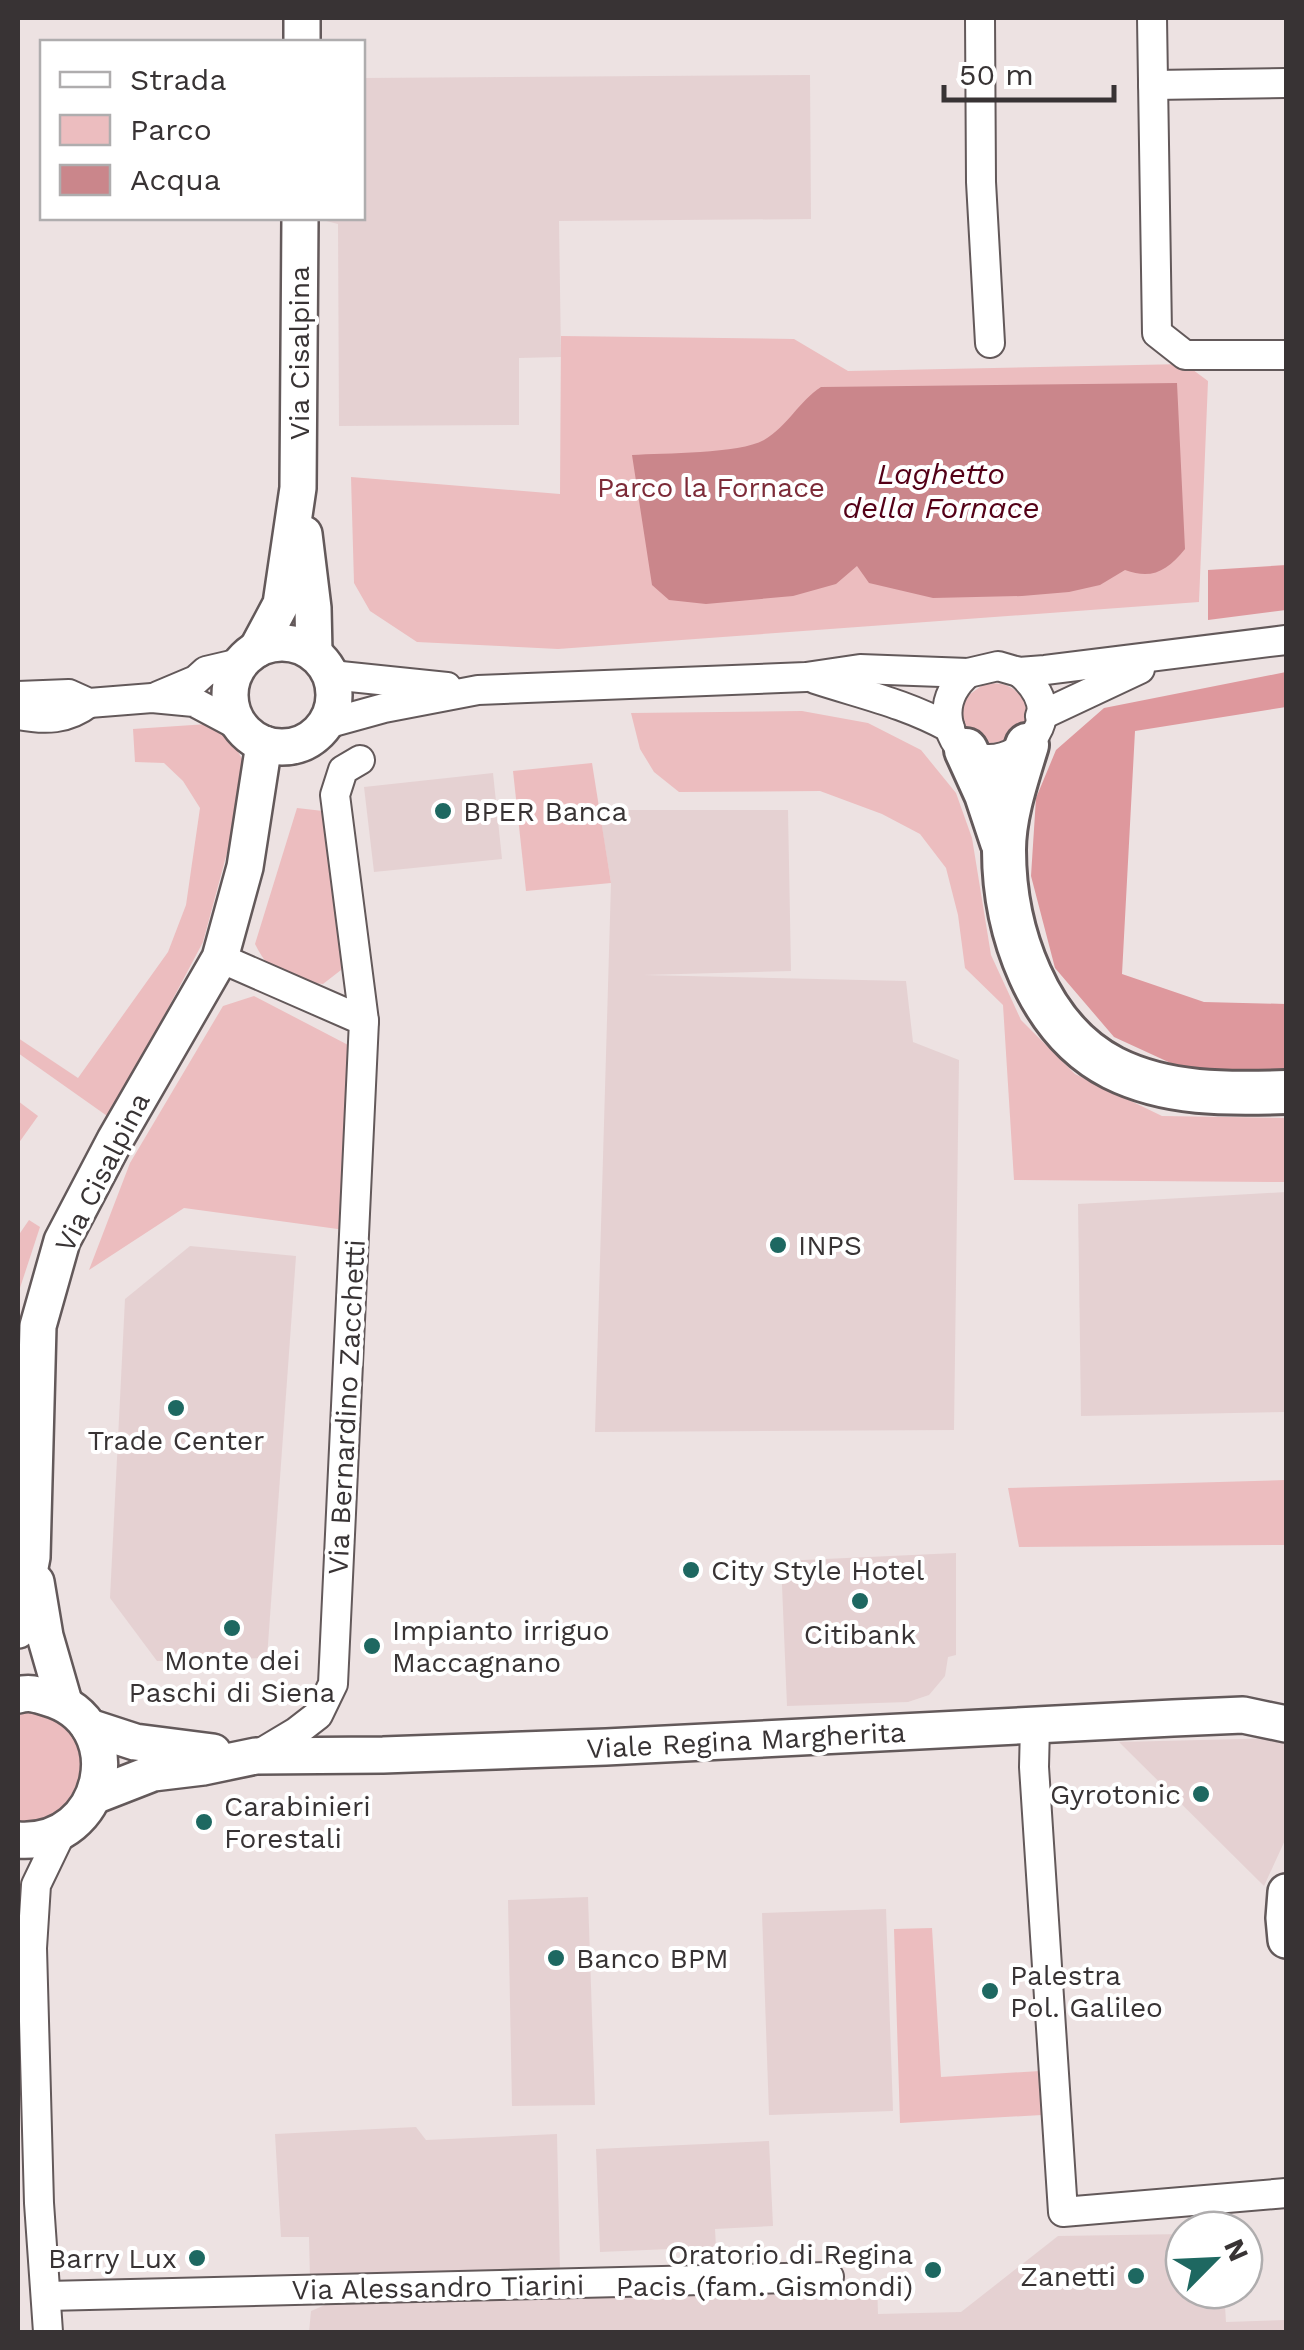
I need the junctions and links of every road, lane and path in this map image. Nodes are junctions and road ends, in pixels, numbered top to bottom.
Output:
1 (980, 18) edge
2 (1152, 18) edge
3 (1286, 83) edge
4 (1153, 85) junction
5 (300, 220) edge
6 (990, 343) dead end
7 (1286, 355) edge
8 (298, 488) junction
9 (1286, 640) edge
10 (1178, 653) junction
11 (248, 656) junction
12 (323, 664) junction
13 (968, 672) junction
14 (1019, 672) junction
15 (806, 676) junction
16 (478, 690) junction
17 (18, 696) edge
18 (152, 698) junction
19 (89, 703) junction
20 (18, 715) edge
21 (326, 724) junction
22 (1034, 731) junction
23 (267, 739) junction
24 (958, 739) junction
25 (360, 760) dead end
26 (1004, 848) junction
27 (220, 958) junction
28 (364, 1021) junction
29 (1286, 1092) edge
30 (32, 1557) junction
31 (18, 1630) edge
32 (18, 1694) edge
33 (64, 1702) junction
34 (1286, 1703) edge
35 (1243, 1716) junction
36 (1286, 1724) edge
37 (1035, 1726) junction
38 (89, 1728) junction
39 (252, 1756) junction
40 (94, 1796) junction
41 (62, 1831) junction
42 (18, 1840) edge
43 (18, 1888) edge
44 (1286, 1892) edge
45 (1286, 1940) edge
46 (32, 1948) junction
47 (1286, 2193) edge
48 (829, 2278) dead end
49 (47, 2296) junction
50 (48, 2332) edge

1 - 6 street
2 - 4 street
3 - 4 street
4 - 7 street
5 - 8 main road, Via Cisalpina
8 - 11 main road, Via Cisalpina
8 - 12 main road, Via Cisalpina
9 - 10 street
10 - 14 street
10 - 22 street
11 - 12 main road
11 - 18 street
11 - 23 main road, Via Cisalpina
12 - 16 street
12 - 21 main road, Via Cisalpina
13 - 14 street
13 - 15 street
13 - 24 street
14 - 22 street
15 - 16 street
15 - 24 street
16 - 21 street
17 - 19 street
18 - 19 street
18 - 23 street
19 - 20 street
21 - 23 main road
22 - 24 street
22 - 26 highway
23 - 27 main road, Via Cisalpina
24 - 26 highway
25 - 28 street, Via Bernardino Zacchetti
26 - 29 highway
27 - 28 street
27 - 30 main road, Via Cisalpina
28 - 39 street, Via Bernardino Zacchetti
30 - 31 main road, Via Cisalpina
30 - 33 main road, Via Cisalpina
32 - 33 main road
33 - 38 main road, Viale Regina Margherita
34 - 35 main road, Viale Regina Margherita
35 - 36 main road, Viale Regina Margherita
35 - 37 main road, Viale Regina Margherita
37 - 39 main road, Viale Regina Margherita
37 - 47 street
38 - 39 main road, Viale Regina Margherita
38 - 40 main road
39 - 40 main road, Viale Regina Margherita
40 - 41 main road, Viale Regina Margherita
41 - 42 main road
41 - 46 street
43 - 46 street
44 - 45 main road
46 - 49 street
48 - 49 street, Via Alessandro Tiarini
49 - 50 street

